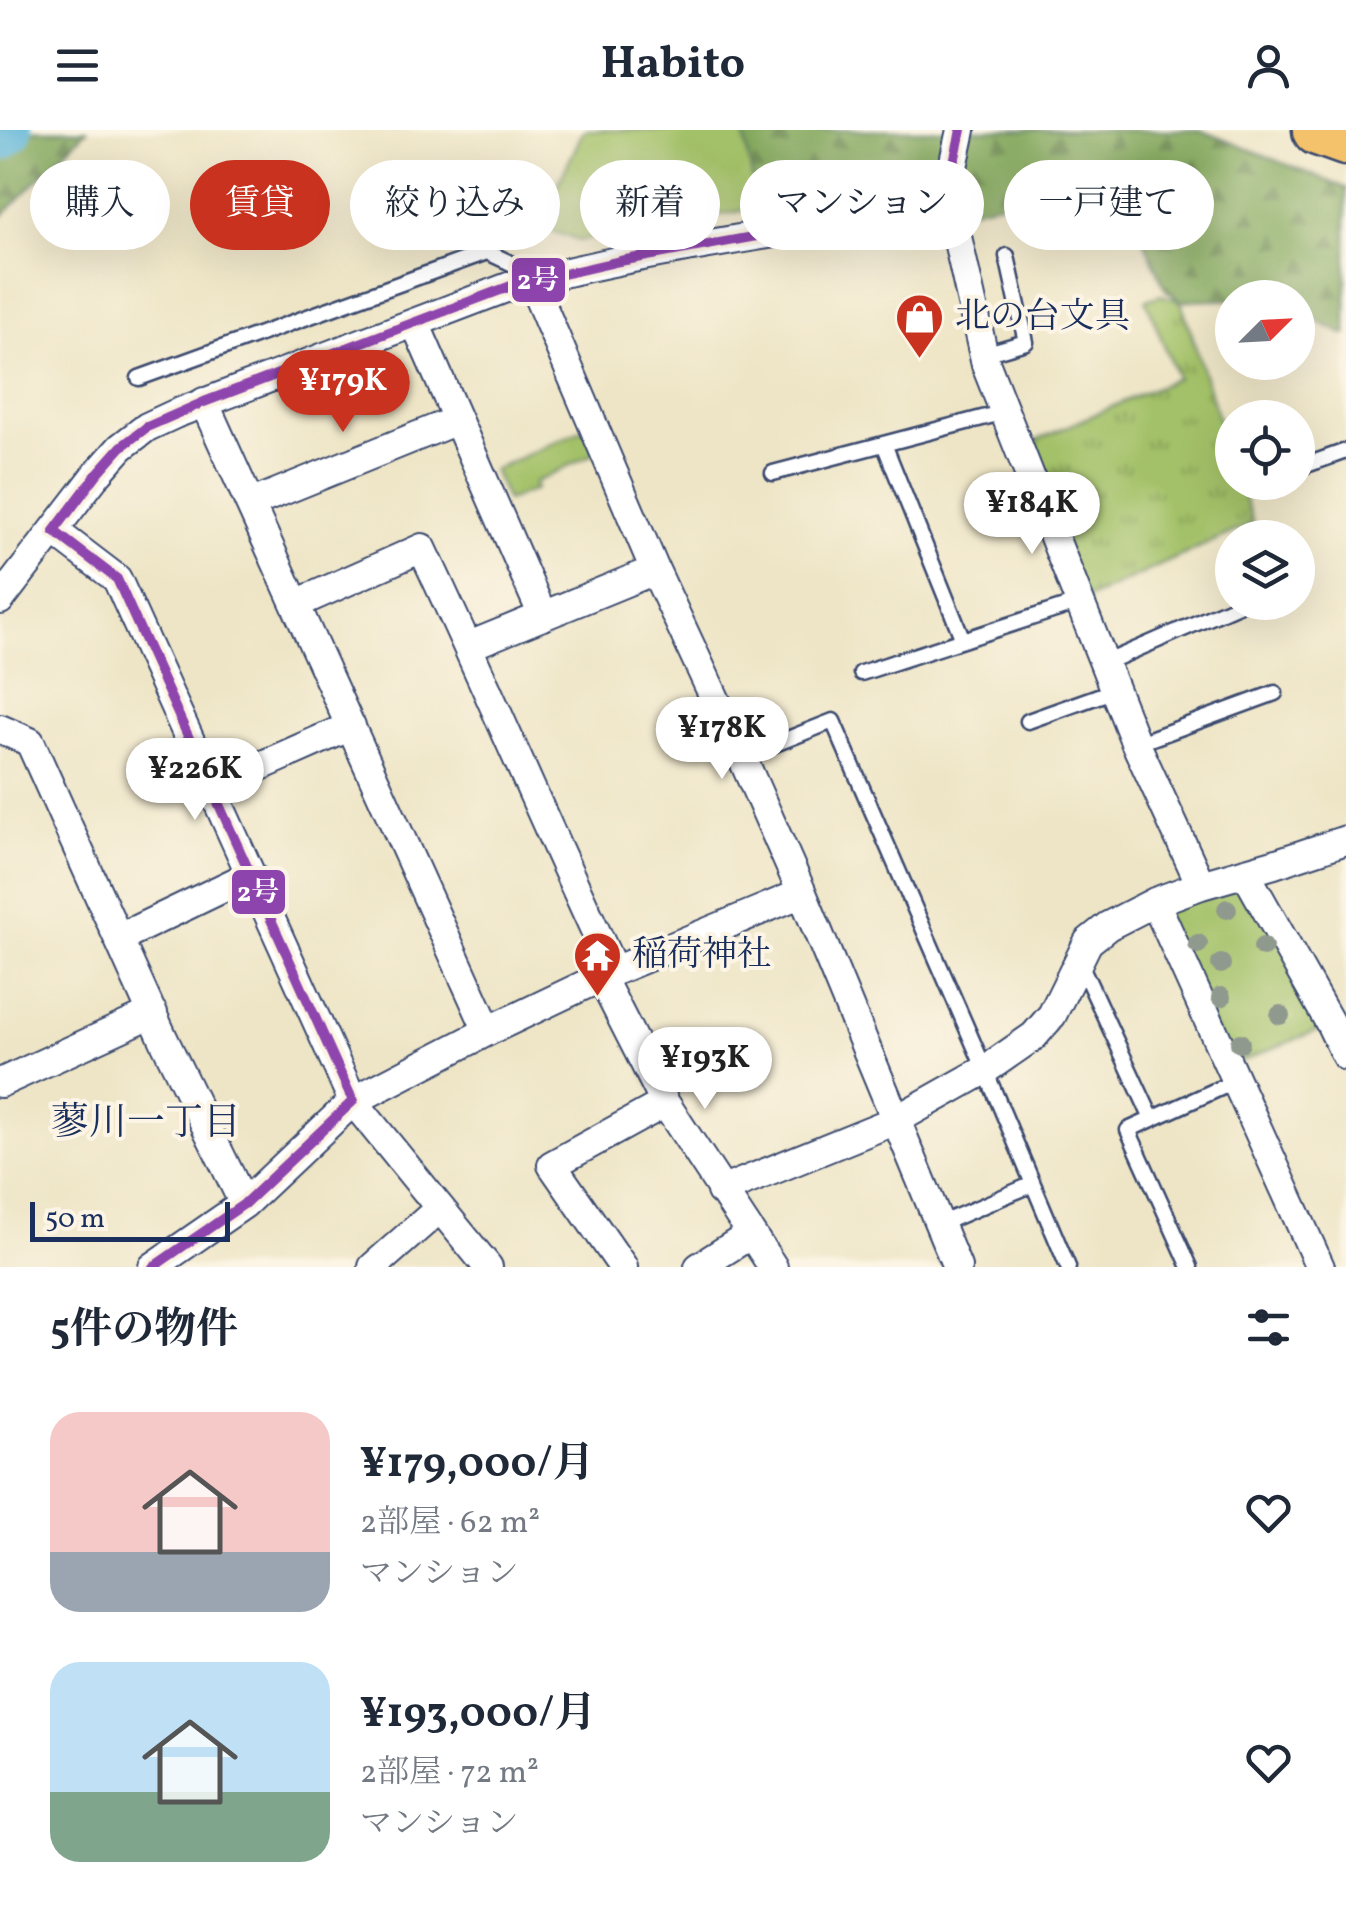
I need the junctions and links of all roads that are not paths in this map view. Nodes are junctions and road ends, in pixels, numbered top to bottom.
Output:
1 (962, 130) edge
2 (1318, 130) edge
3 (1346, 140) edge
4 (955, 160) edge
5 (740, 239) edge
6 (960, 250) edge
7 (1007, 256) dead end
8 (532, 280) junction
9 (414, 324) junction
10 (984, 354) junction
11 (139, 378) dead end
12 (204, 402) junction
13 (1005, 412) junction
14 (457, 420) junction
15 (884, 444) junction
16 (1346, 451) edge
17 (1315, 462) edge
18 (773, 472) dead end
19 (250, 504) junction
20 (54, 531) junction
21 (655, 570) junction
22 (0, 600) edge
23 (1080, 602) junction
24 (296, 604) junction
25 (1215, 615) edge
26 (542, 616) junction
27 (962, 640) junction
28 (468, 646) junction
29 (1104, 663) junction
30 (860, 673) dead end
31 (1115, 690) junction
32 (1275, 693) dead end
33 (1028, 722) dead end
34 (350, 726) junction
35 (0, 729) edge
36 (1136, 744) junction
37 (742, 757) junction
38 (211, 788) junction
39 (1346, 840) edge
40 (1244, 872) junction
41 (250, 875) junction
42 (1201, 885) junction
43 (802, 893) junction
44 (1155, 902) junction
45 (119, 938) junction
46 (1079, 962) junction
47 (608, 974) junction
48 (153, 1013) junction
49 (488, 1031) junction
50 (1346, 1056) edge
51 (985, 1070) junction
52 (1236, 1081) junction
53 (0, 1082) edge
54 (353, 1101) junction
55 (665, 1103) junction
56 (896, 1120) junction
57 (1152, 1120) junction
58 (1033, 1184) junction
59 (721, 1191) junction
60 (244, 1204) junction
61 (440, 1208) junction
62 (940, 1224) junction
63 (751, 1234) junction
64 (153, 1267) edge
65 (372, 1267) edge
66 (488, 1267) edge
67 (622, 1267) edge
68 (699, 1267) edge
69 (773, 1267) edge
70 (957, 1267) edge
71 (1068, 1267) edge
72 (1190, 1267) edge
73 (1320, 1267) edge

1 - 4 street
2 - 3 highway
5 - 8 street
6 - 10 street
7 - 10 lane
8 - 9 street
8 - 11 lane
8 - 21 street
9 - 12 street
9 - 14 street
10 - 13 street
12 - 19 street
12 - 20 street
13 - 15 lane
13 - 23 street
14 - 19 street
14 - 26 street
15 - 18 lane
15 - 27 lane
16 - 17 lane
19 - 24 street
20 - 22 street
20 - 38 street
21 - 26 street
21 - 37 street
23 - 27 lane
23 - 29 street
24 - 28 street
24 - 34 street
25 - 29 lane
26 - 28 street
27 - 30 lane
28 - 47 street
29 - 31 street
31 - 33 lane
31 - 36 street
32 - 36 lane
34 - 38 street
34 - 49 street
35 - 45 street
36 - 42 street
37 - 43 street
37 - 51 lane
38 - 41 street
39 - 40 street
40 - 42 street
40 - 50 street
41 - 45 street
41 - 54 street
42 - 44 street
43 - 47 street
43 - 56 street
44 - 46 street
44 - 52 street
45 - 48 street
46 - 51 street
46 - 57 lane
47 - 49 street
47 - 55 street
48 - 53 street
48 - 60 street
49 - 54 street
51 - 56 street
51 - 58 lane
52 - 57 lane
52 - 73 street
54 - 60 street
54 - 61 street
55 - 59 street
55 - 67 street
56 - 59 street
56 - 62 street
57 - 72 lane
58 - 62 lane
58 - 71 lane
59 - 63 street
60 - 64 street
61 - 65 street
61 - 66 street
62 - 70 street
63 - 68 street
63 - 69 street

